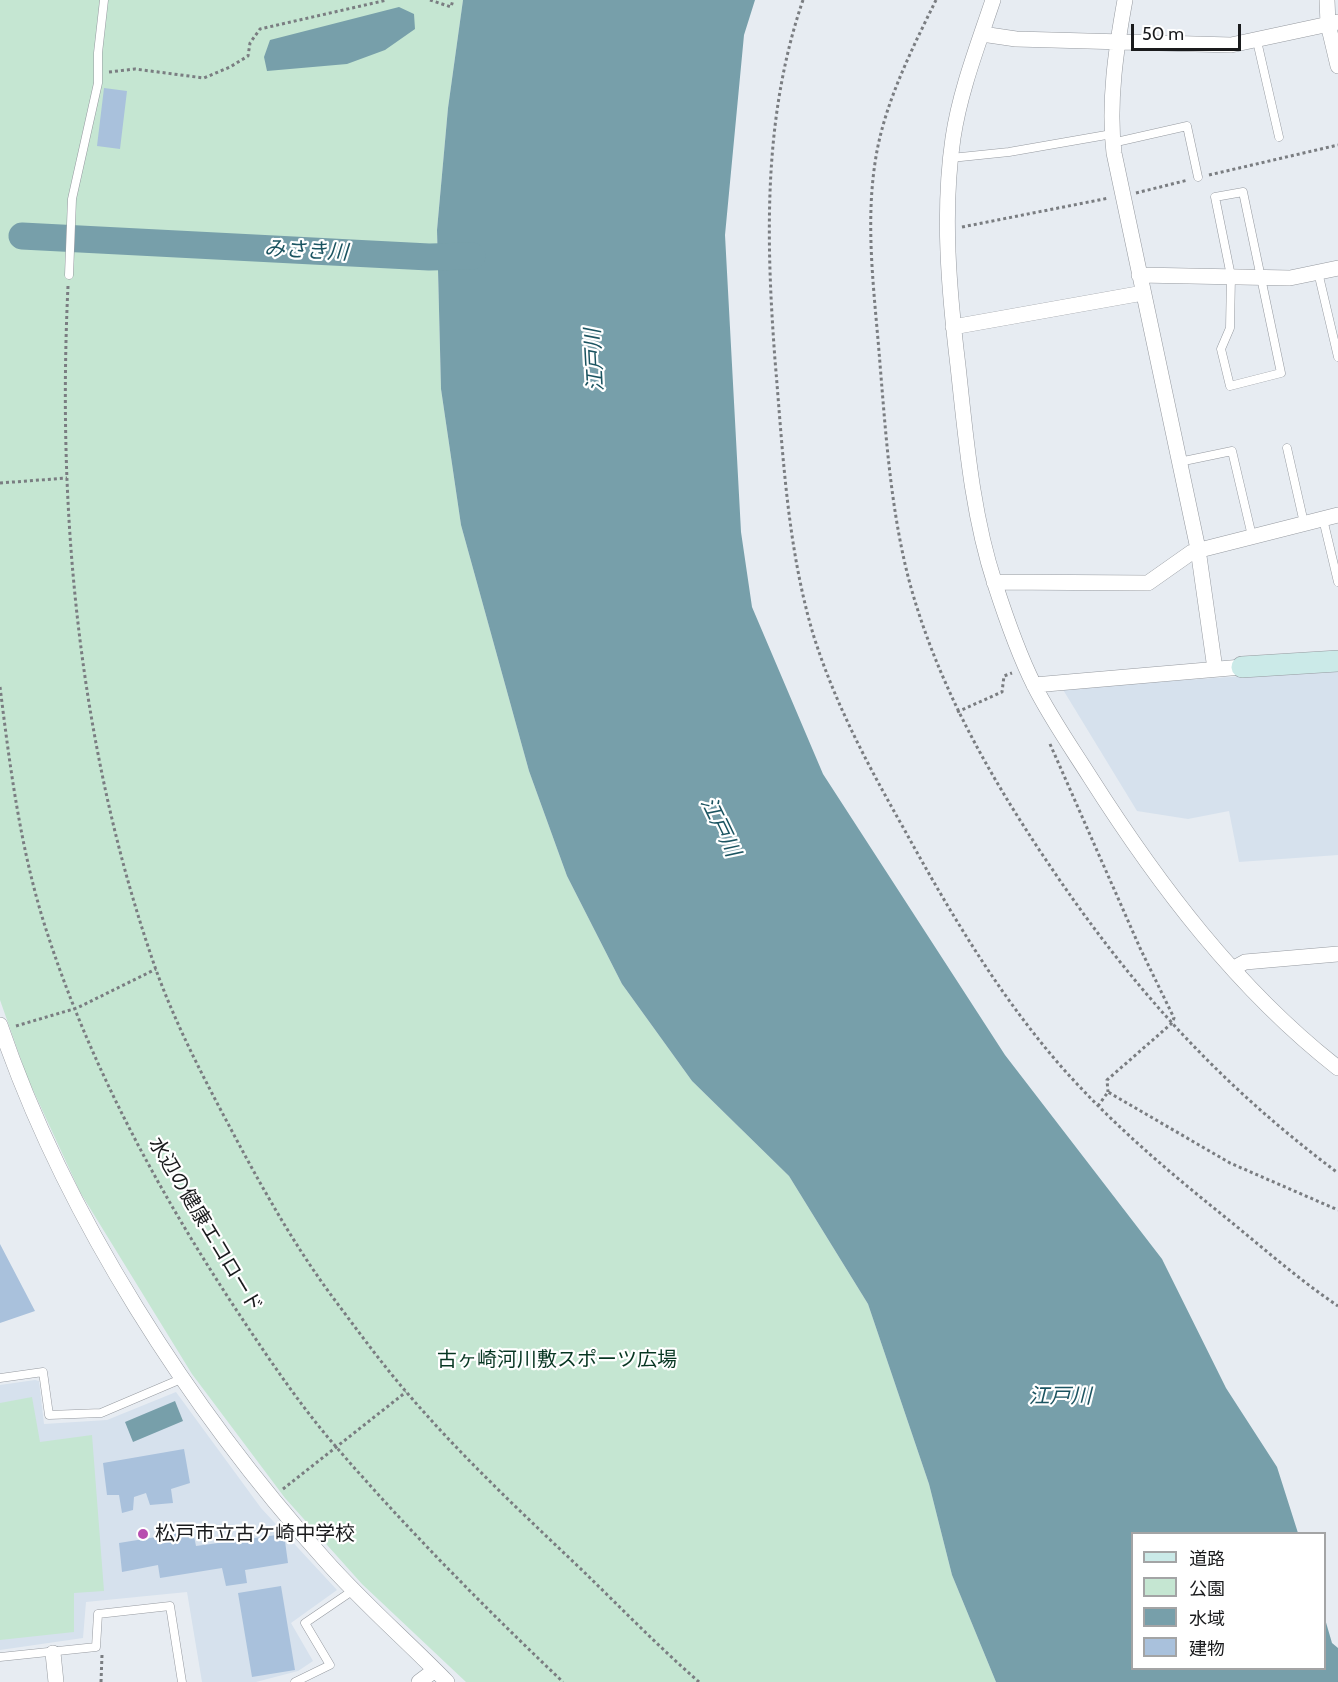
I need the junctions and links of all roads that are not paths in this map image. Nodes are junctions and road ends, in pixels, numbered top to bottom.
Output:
1 (104, 0) edge
2 (993, 0) edge
3 (1125, 0) edge
4 (1327, 0) edge
5 (1333, 23) edge
6 (982, 34) junction
7 (1257, 41) junction
8 (1117, 43) junction
9 (1338, 66) edge
10 (1279, 137) dead end
11 (1112, 138) junction
12 (951, 158) junction
13 (1198, 177) road end
14 (1338, 268) edge
15 (1318, 272) junction
16 (69, 275) road end
17 (1139, 275) junction
18 (1231, 276) junction
19 (1261, 278) junction
20 (1143, 293) junction
21 (953, 327) junction
22 (1338, 357) edge
23 (1287, 448) dead end
24 (1179, 462) junction
25 (1330, 517) edge
26 (1304, 523) junction
27 (1251, 536) junction
28 (1198, 549) junction
29 (994, 582) junction
30 (1338, 582) edge
31 (1338, 661) edge
32 (1242, 667) joint
33 (1215, 669) junction
34 (1034, 685) junction
35 (1338, 954) edge
36 (1234, 968) junction
37 (4, 1031) edge
38 (1338, 1068) edge
39 (0, 1378) edge
40 (181, 1379) junction
41 (355, 1590) junction
42 (53, 1653) junction
43 (0, 1657) edge
44 (435, 1670) junction
45 (56, 1682) edge
46 (182, 1682) edge
47 (295, 1682) edge
48 (419, 1682) edge
49 (447, 1682) edge

1 - 16 lane
2 - 6 street
3 - 8 street
4 - 5 street
5 - 7 street
5 - 9 street
6 - 8 street
6 - 12 street
7 - 8 street
7 - 10 lane
8 - 11 street
11 - 12 lane
11 - 13 lane
11 - 17 street
12 - 21 street
14 - 15 street
15 - 19 street
15 - 22 lane
17 - 18 street
17 - 20 street
18 - 19 street
18 - 19 lane
18 - 19 lane
20 - 21 street
20 - 24 street
21 - 29 street
23 - 26 lane
24 - 27 lane
24 - 28 street
25 - 26 street
25 - 30 lane
26 - 27 street
27 - 28 street
28 - 29 street
28 - 33 street
29 - 34 street
31 - 32 street
32 - 33 street
33 - 34 street
34 - 36 street
35 - 36 street
36 - 38 street
37 - 40 street
39 - 40 lane
40 - 41 street
41 - 44 street
41 - 47 lane
42 - 43 lane
42 - 45 street
42 - 46 lane
44 - 48 street
44 - 49 street

